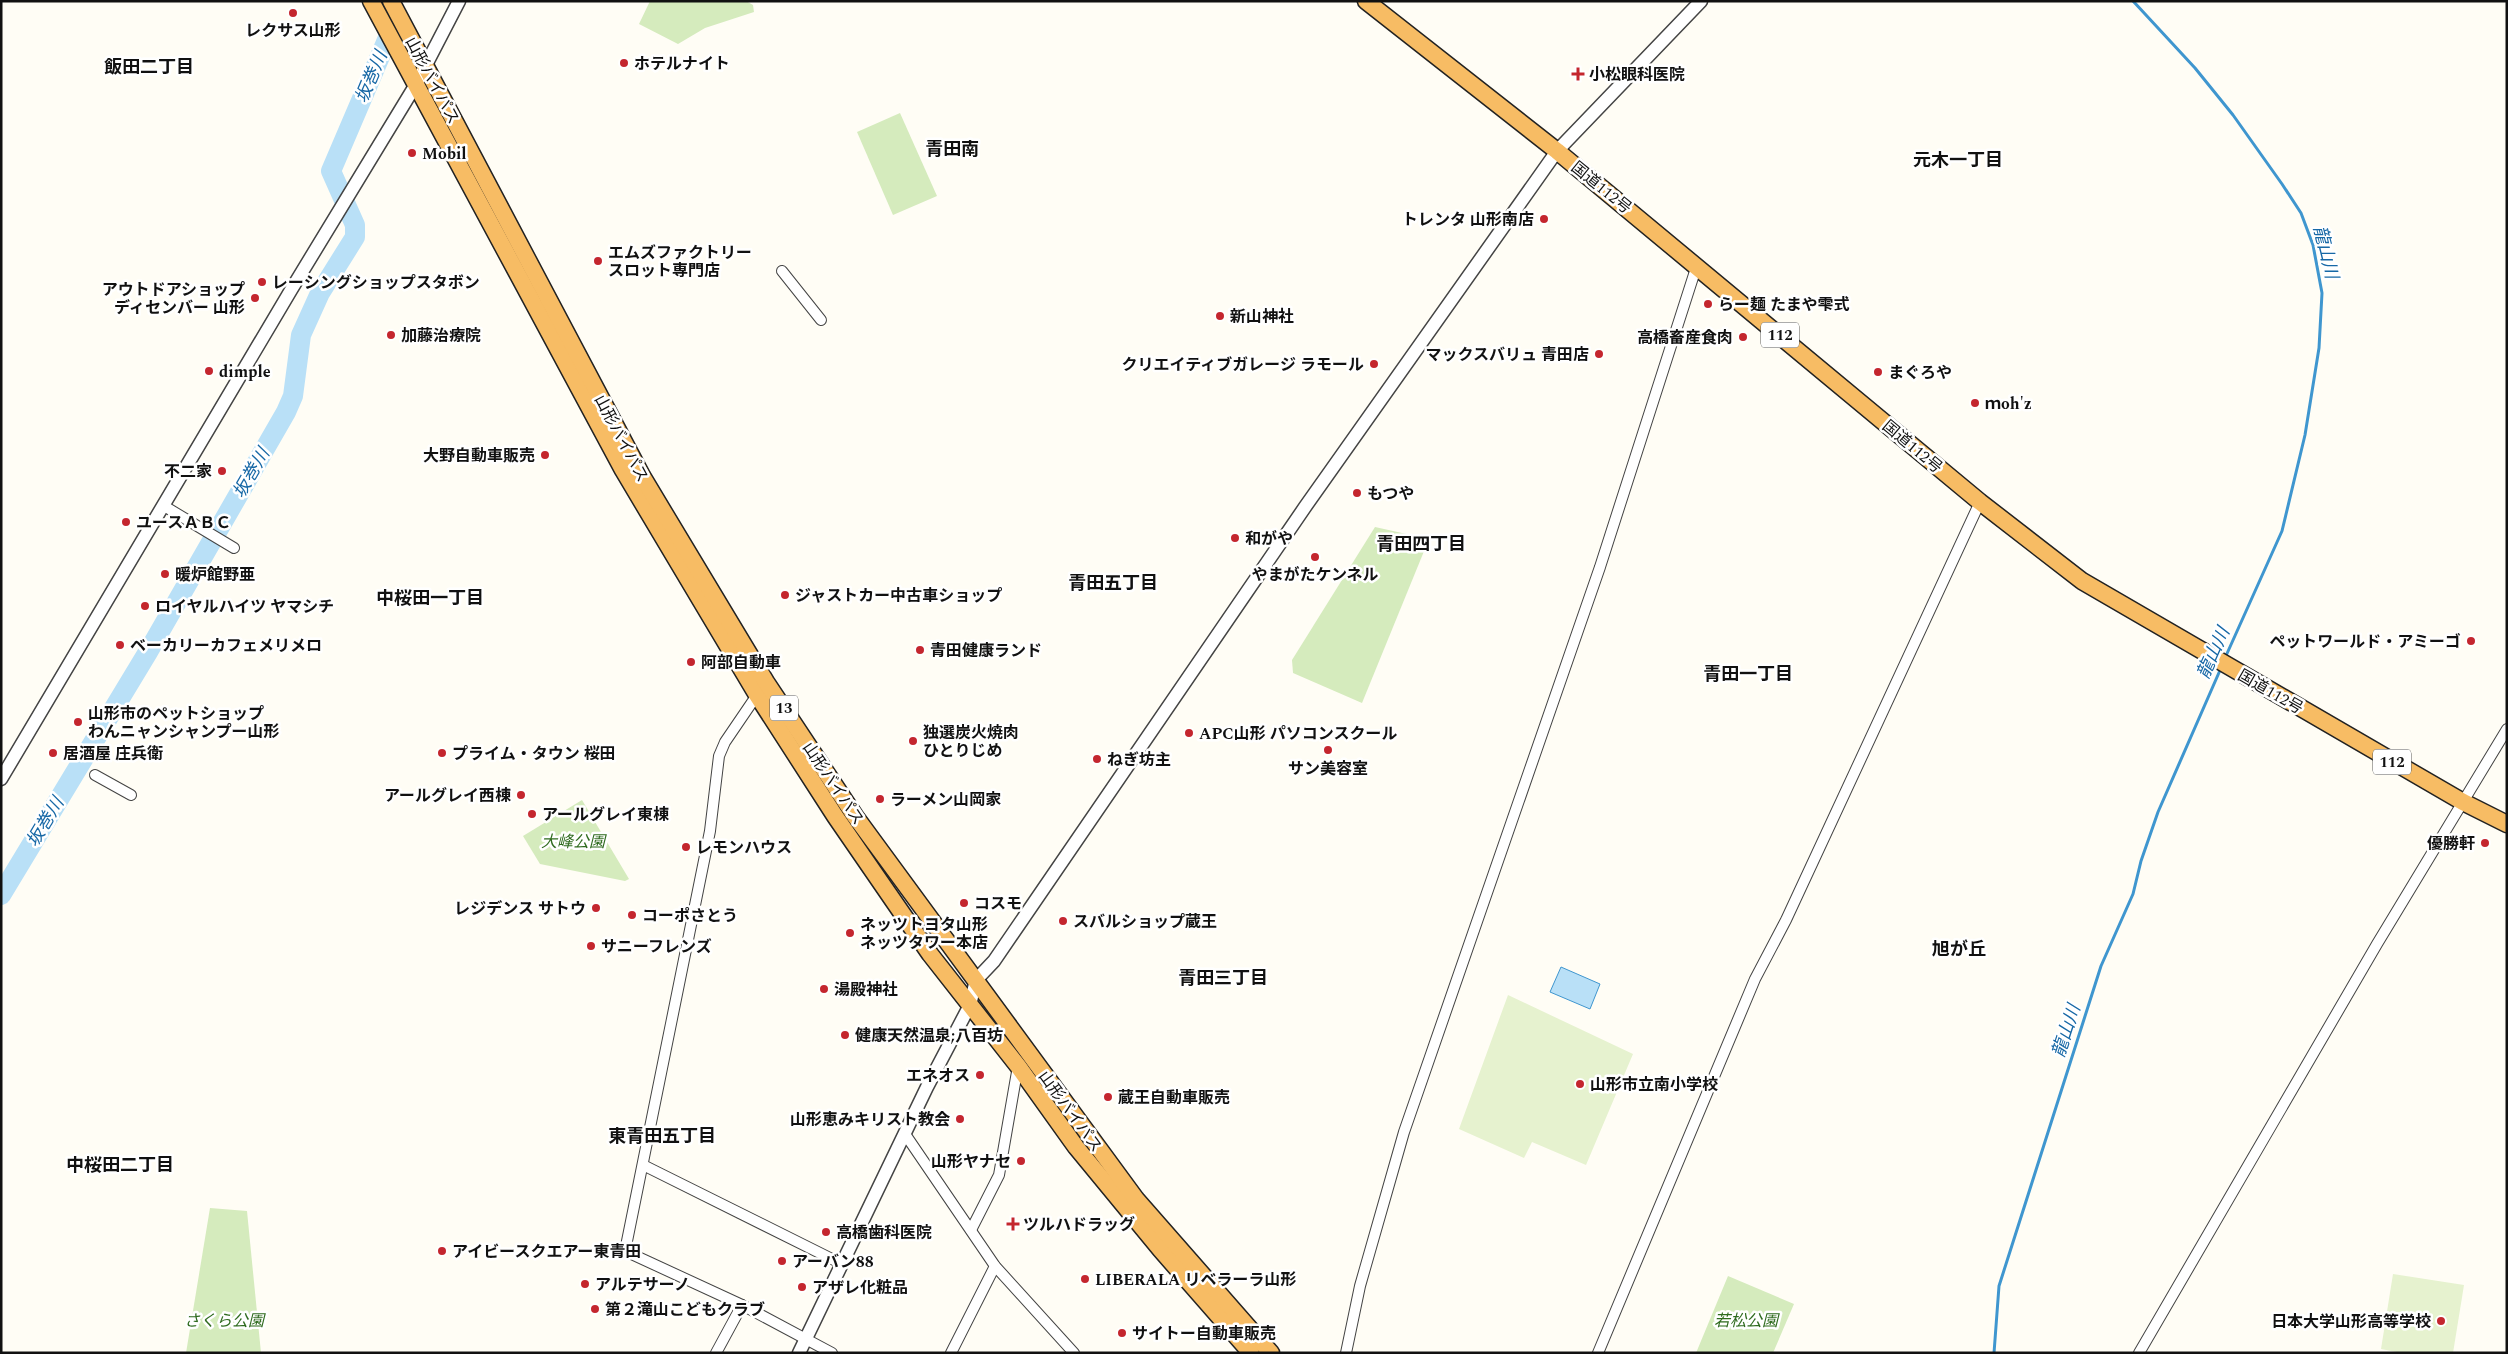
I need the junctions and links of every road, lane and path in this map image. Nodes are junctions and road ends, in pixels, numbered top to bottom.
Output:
1 (371, 1) edge
2 (391, 1) edge
3 (459, 1) edge
4 (1366, 1) edge
5 (1701, 1) edge
6 (426, 65) junction
7 (415, 86) junction
8 (1557, 151) junction
9 (1697, 265) junction
10 (782, 272) dead end
11 (821, 320) dead end
12 (1980, 502) junction
13 (164, 506) junction
14 (234, 548) dead end
15 (757, 695) junction
16 (2507, 729) edge
17 (5, 763) edge
18 (95, 775) dead end
19 (1, 779) edge
20 (131, 796) dead end
21 (2463, 802) junction
22 (2507, 824) edge
23 (976, 980) junction
24 (970, 1005) junction
25 (1018, 1066) junction
26 (905, 1134) junction
27 (643, 1165) junction
28 (972, 1230) junction
29 (842, 1264) junction
30 (994, 1266) junction
31 (742, 1305) junction
32 (806, 1338) junction
33 (716, 1353) edge
34 (799, 1353) edge
35 (832, 1353) edge
36 (951, 1353) edge
37 (1074, 1353) edge
38 (1251, 1353) edge
39 (1271, 1353) edge
40 (1346, 1353) edge
41 (1598, 1353) edge
42 (2139, 1353) edge

1 - 7 highway, 山形バイパス / 13
2 - 6 highway, 山形バイパス / 13
3 - 6 street
4 - 8 highway, 国道112号 / 112
5 - 8 street
6 - 7 street
6 - 23 highway, 山形バイパス / 13
7 - 13 street
7 - 15 highway, 山形バイパス / 13
8 - 9 highway, 国道112号 / 112
8 - 23 street
9 - 12 highway, 国道112号 / 112
9 - 40 street
10 - 11 street
12 - 21 highway, 国道112号 / 112
12 - 41 street
13 - 14 street
13 - 17 street
15 - 24 highway, 山形バイパス / 13
15 - 27 street
16 - 21 street
17 - 19 street
18 - 20 street
21 - 22 highway, 国道112号 / 112
21 - 42 street
23 - 24 street
23 - 39 highway, 山形バイパス / 13
24 - 25 highway, 山形バイパス / 13
24 - 26 street
25 - 28 street
25 - 38 highway, 山形バイパス / 13
26 - 28 street
26 - 29 street
27 - 29 street
27 - 31 street
28 - 30 street
29 - 32 street
30 - 36 street
30 - 37 street
31 - 32 street
31 - 33 street
32 - 34 street
32 - 35 street

